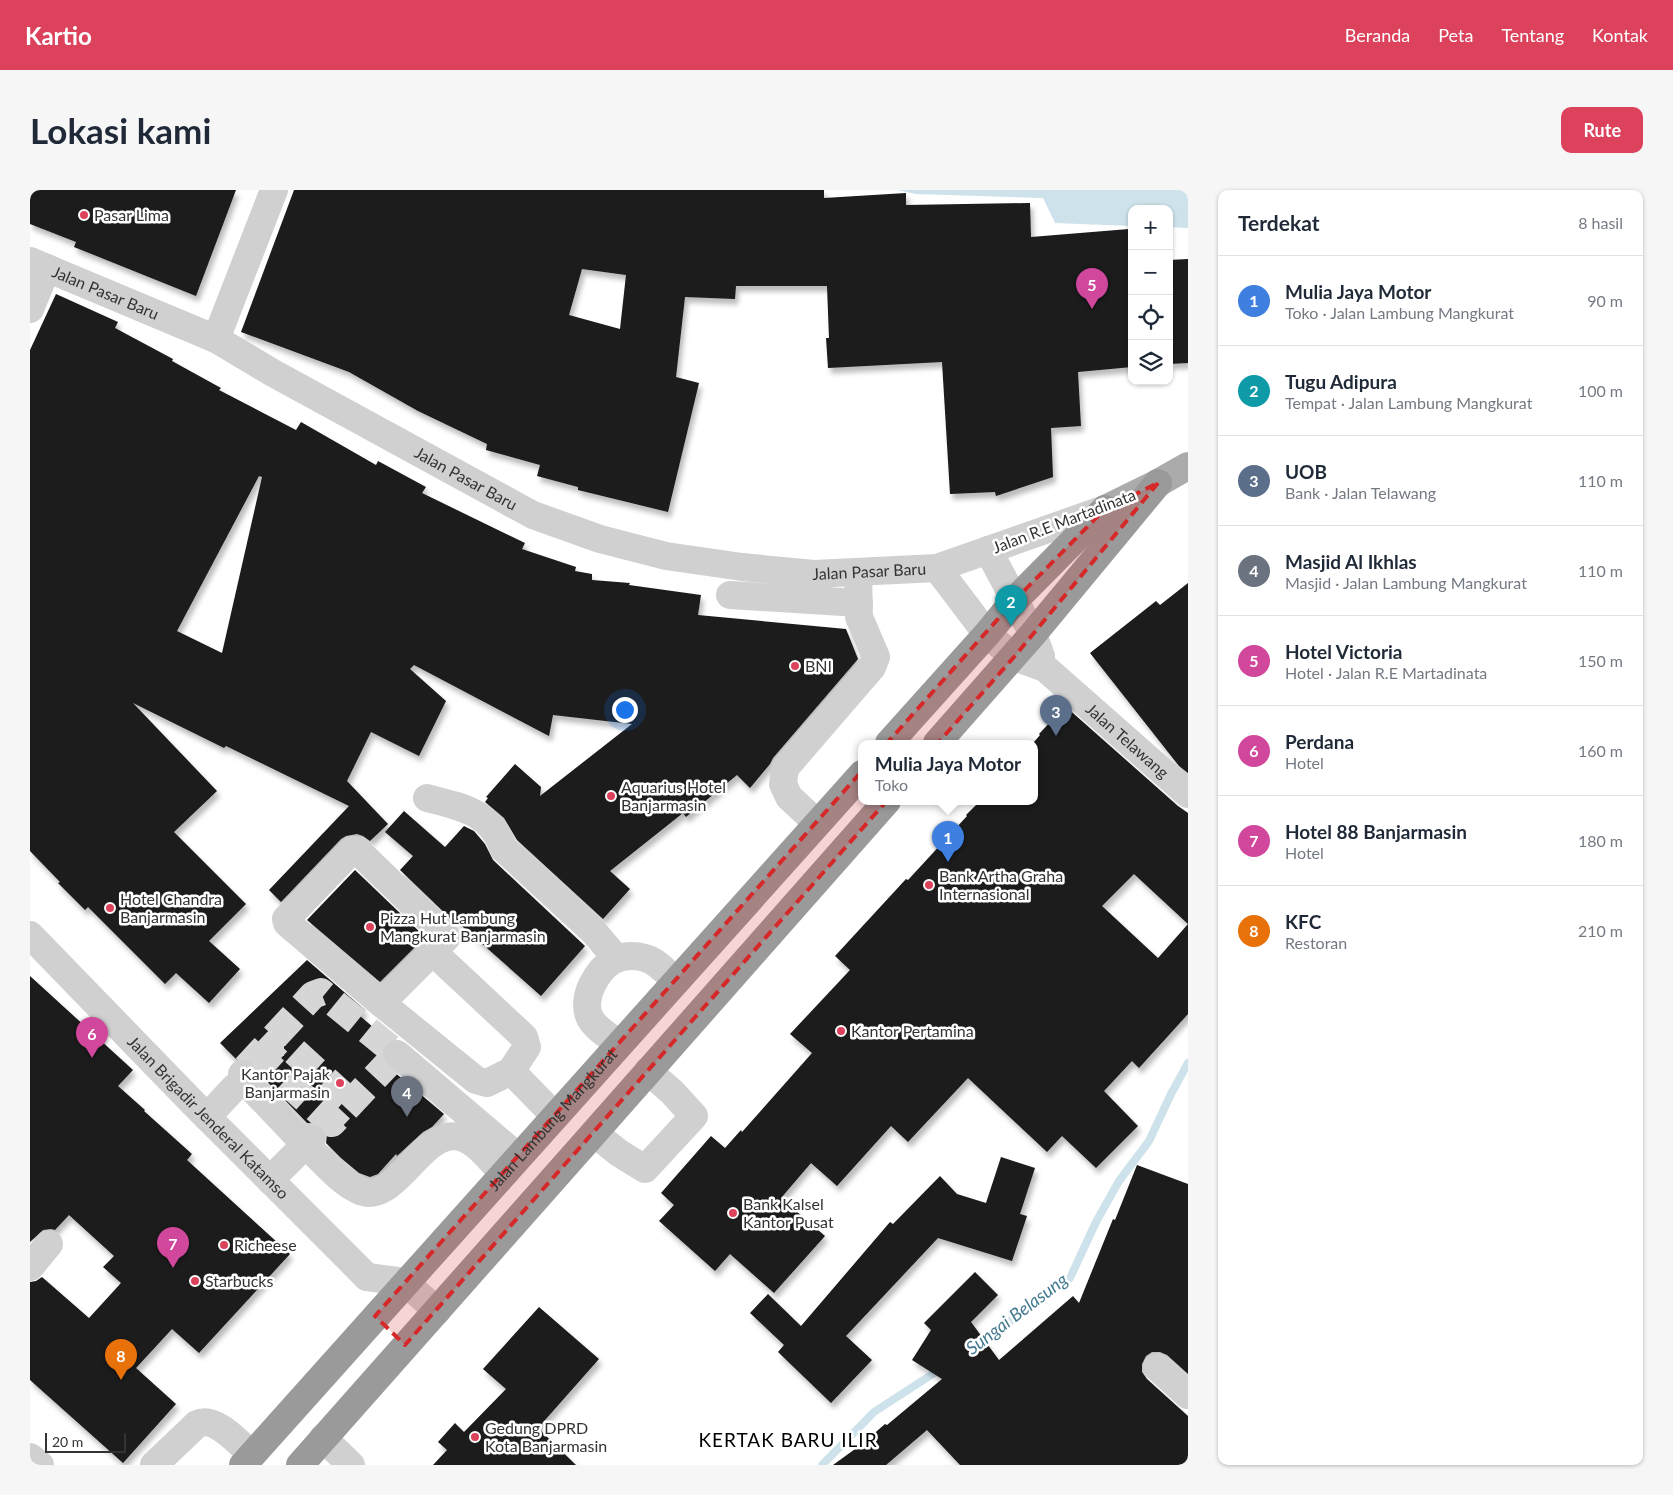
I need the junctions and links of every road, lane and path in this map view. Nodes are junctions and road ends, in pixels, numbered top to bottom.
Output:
1 (274, 190) edge
2 (39, 264) edge
3 (30, 309) edge
4 (216, 339) junction
5 (1188, 466) edge
6 (1158, 484) junction
7 (1105, 509) junction
8 (988, 550) junction
9 (937, 568) junction
10 (858, 572) junction
11 (730, 595) dead end
12 (1014, 601) junction
13 (859, 603) junction
14 (987, 634) junction
15 (1033, 634) junction
16 (1014, 657) junction
17 (1046, 668) junction
18 (892, 740) edge
19 (940, 740) edge
20 (858, 778) edge
21 (1188, 794) edge
22 (428, 798) dead end
23 (882, 805) edge
24 (817, 823) junction
25 (30, 935) edge
26 (433, 952) junction
27 (616, 958) junction
28 (676, 981) junction
29 (382, 1003) junction
30 (619, 1044) junction
31 (397, 1054) dead end
32 (511, 1071) junction
33 (648, 1071) junction
34 (555, 1116) junction
35 (207, 1117) junction
36 (594, 1133) junction
37 (309, 1141) junction
38 (511, 1165) junction
39 (270, 1180) junction
40 (49, 1244) dead end
41 (30, 1267) edge
42 (367, 1277) junction
43 (405, 1282) junction
44 (437, 1311) junction
45 (375, 1316) junction
46 (405, 1346) junction
47 (1157, 1367) dead end
48 (1188, 1395) edge
49 (323, 1438) junction
50 (30, 1457) edge
51 (247, 1460) edge
52 (40, 1465) edge
53 (154, 1465) edge
54 (300, 1465) edge
55 (351, 1465) edge

1 - 4 street
2 - 3 street
2 - 4 street, Jalan Pasar Baru
4 - 10 street, Jalan Pasar Baru
5 - 6 main road, Jalan R.E Martadinata
6 - 7 main road, Jalan R.E Martadinata
6 - 15 highway
7 - 8 street, Jalan R.E Martadinata
7 - 12 highway
8 - 9 street, Jalan R.E Martadinata
8 - 12 street, Jalan Telawang
9 - 10 street, Jalan Pasar Baru
9 - 14 street
10 - 13 street
11 - 13 street
12 - 14 highway
12 - 15 street, Jalan Telawang
13 - 24 street
14 - 16 street
14 - 18 highway
15 - 16 highway
15 - 17 street, Jalan Telawang
16 - 17 street, Jalan Telawang
16 - 19 highway
17 - 21 street, Jalan Telawang
20 - 24 highway, Jalan Lambung Mangkurat
22 - 27 street
23 - 33 highway
24 - 28 highway, Jalan Lambung Mangkurat
25 - 35 street, Jalan Brigadir Jenderal Katamso
26 - 29 street
26 - 29 street
26 - 32 street
27 - 28 street
27 - 30 street
28 - 30 highway, Jalan Lambung Mangkurat
29 - 32 street
30 - 33 highway
30 - 34 highway, Jalan Lambung Mangkurat
31 - 38 street
32 - 34 street
33 - 36 highway
33 - 36 street
34 - 38 highway, Jalan Lambung Mangkurat
35 - 37 street, bridge
35 - 39 street, Jalan Brigadir Jenderal Katamso
36 - 44 highway
37 - 38 street
37 - 39 street
38 - 43 highway, Jalan Lambung Mangkurat
39 - 42 street, Jalan Brigadir Jenderal Katamso
40 - 41 street
42 - 43 street
42 - 45 street
43 - 44 street
43 - 45 highway, Jalan Lambung Mangkurat
44 - 46 highway
45 - 46 highway
45 - 51 highway, Jalan Lambung Mangkurat
46 - 49 highway
47 - 48 street
49 - 54 highway
49 - 55 street
50 - 52 street
51 - 53 street

